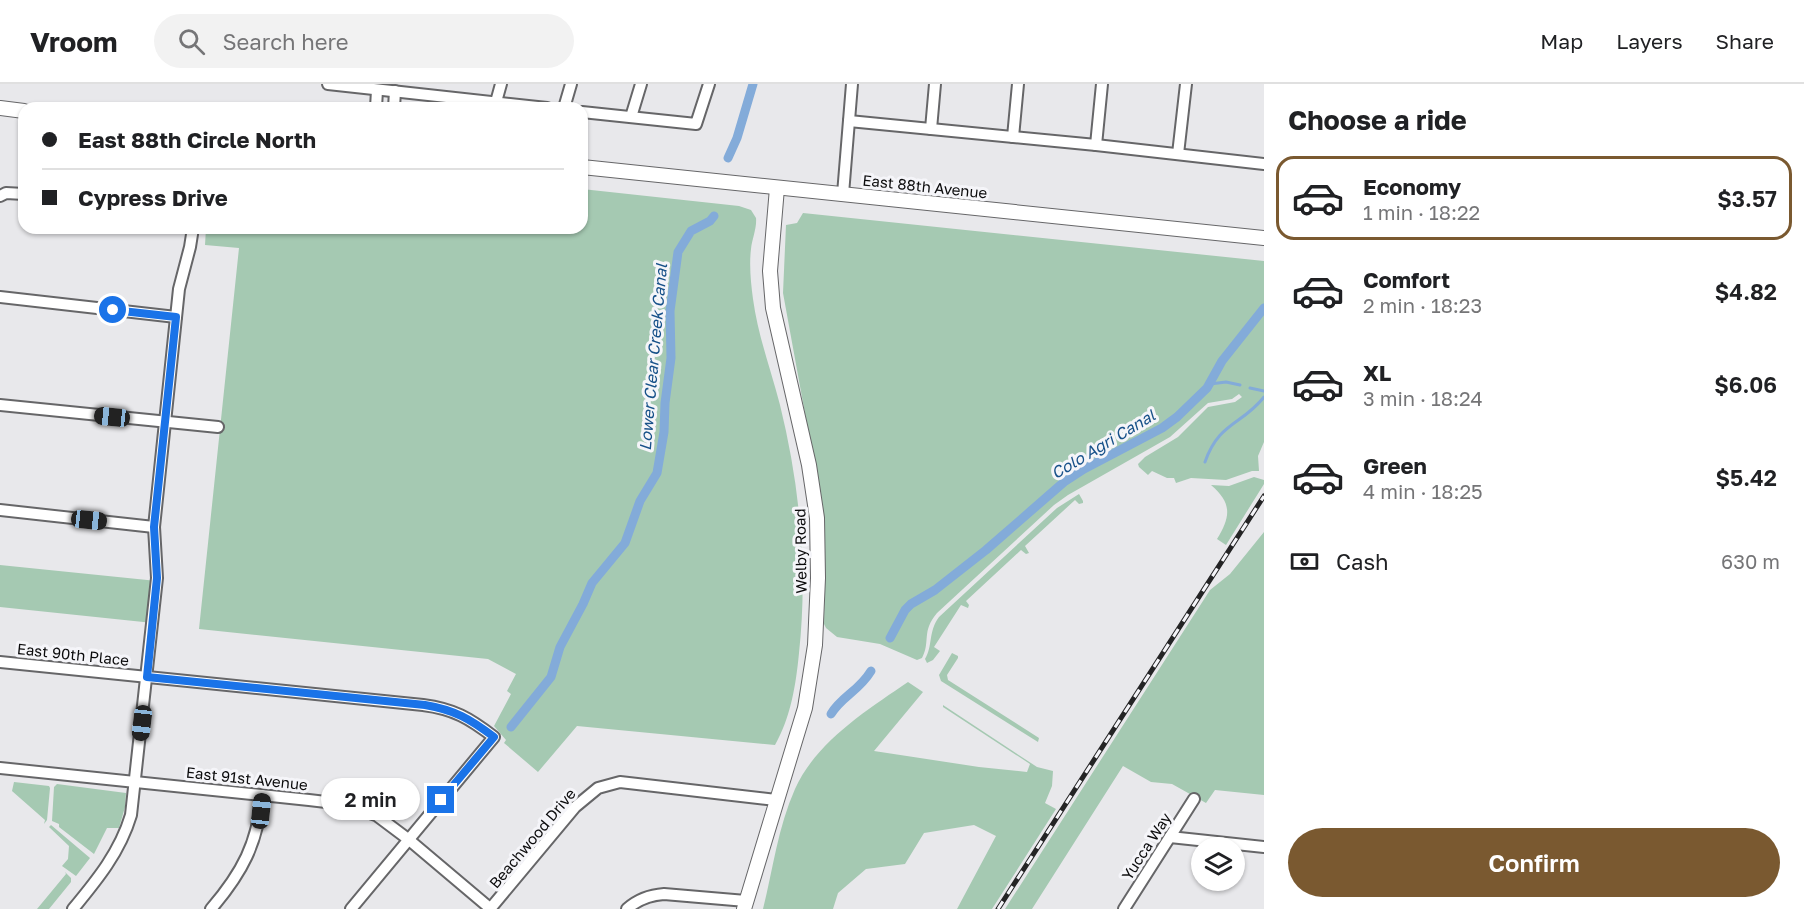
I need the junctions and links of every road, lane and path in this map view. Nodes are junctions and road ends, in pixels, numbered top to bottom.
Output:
1 (328, 84) edge
2 (501, 84) edge
3 (572, 84) edge
4 (641, 84) edge
5 (709, 84) edge
6 (852, 84) edge
7 (935, 84) edge
8 (1018, 84) edge
9 (1101, 84) edge
10 (1186, 84) edge
11 (428, 89) edge
12 (377, 90) junction
13 (395, 91) junction
14 (376, 102) edge
15 (394, 102) edge
16 (496, 102) joint
17 (566, 102) edge
18 (0, 108) edge
19 (18, 110) edge
20 (588, 113) edge
21 (631, 117) junction
22 (849, 121) junction
23 (931, 129) junction
24 (1013, 137) junction
25 (1096, 145) junction
26 (1178, 154) junction
27 (1264, 164) edge
28 (588, 168) edge
29 (777, 188) junction
30 (18, 194) edge
31 (843, 194) junction
32 (1, 196) edge
33 (192, 234) edge
34 (1264, 238) edge
35 (0, 297) edge
36 (176, 317) junction
37 (0, 405) edge
38 (166, 422) junction
39 (218, 427) dead end
40 (0, 510) edge
41 (154, 527) junction
42 (0, 662) edge
43 (147, 677) junction
44 (0, 768) edge
45 (135, 782) junction
46 (262, 795) junction
47 (1194, 799) dead end
48 (776, 800) junction
49 (1170, 837) junction
50 (408, 839) junction
51 (1264, 847) edge
52 (745, 905) edge
53 (73, 909) edge
54 (211, 909) edge
55 (351, 909) edge
56 (491, 909) edge
57 (627, 909) edge
58 (1124, 909) edge

1 - 12 street
2 - 16 street
3 - 17 street
4 - 21 street
5 - 21 street
6 - 22 street
7 - 23 street
8 - 24 street
9 - 25 street
10 - 26 street
11 - 13 street
11 - 16 street
12 - 13 street
12 - 14 street
13 - 15 street
18 - 19 street
20 - 21 street
22 - 23 street
22 - 31 street
23 - 24 street
24 - 25 street
25 - 26 street
26 - 27 street
28 - 29 street, East 88th Avenue
29 - 31 street, East 88th Avenue
29 - 48 street, Welby Road
30 - 32 street
31 - 34 street, East 88th Avenue
33 - 36 street
35 - 36 street
36 - 38 street
37 - 38 street
38 - 39 street
38 - 41 street
40 - 41 street
41 - 43 street
42 - 43 street, East 90th Place
43 - 45 street
43 - 50 street, East 90th Place
44 - 45 street, East 91st Avenue
45 - 46 street, East 91st Avenue
45 - 53 street
46 - 50 street, East 91st Avenue
46 - 54 street
47 - 49 street, Yucca Way
48 - 52 street, Welby Road
48 - 56 street, Beachwood Drive
49 - 51 street
49 - 58 street, Yucca Way
50 - 55 street
50 - 56 street, East 91st Avenue
52 - 57 street

